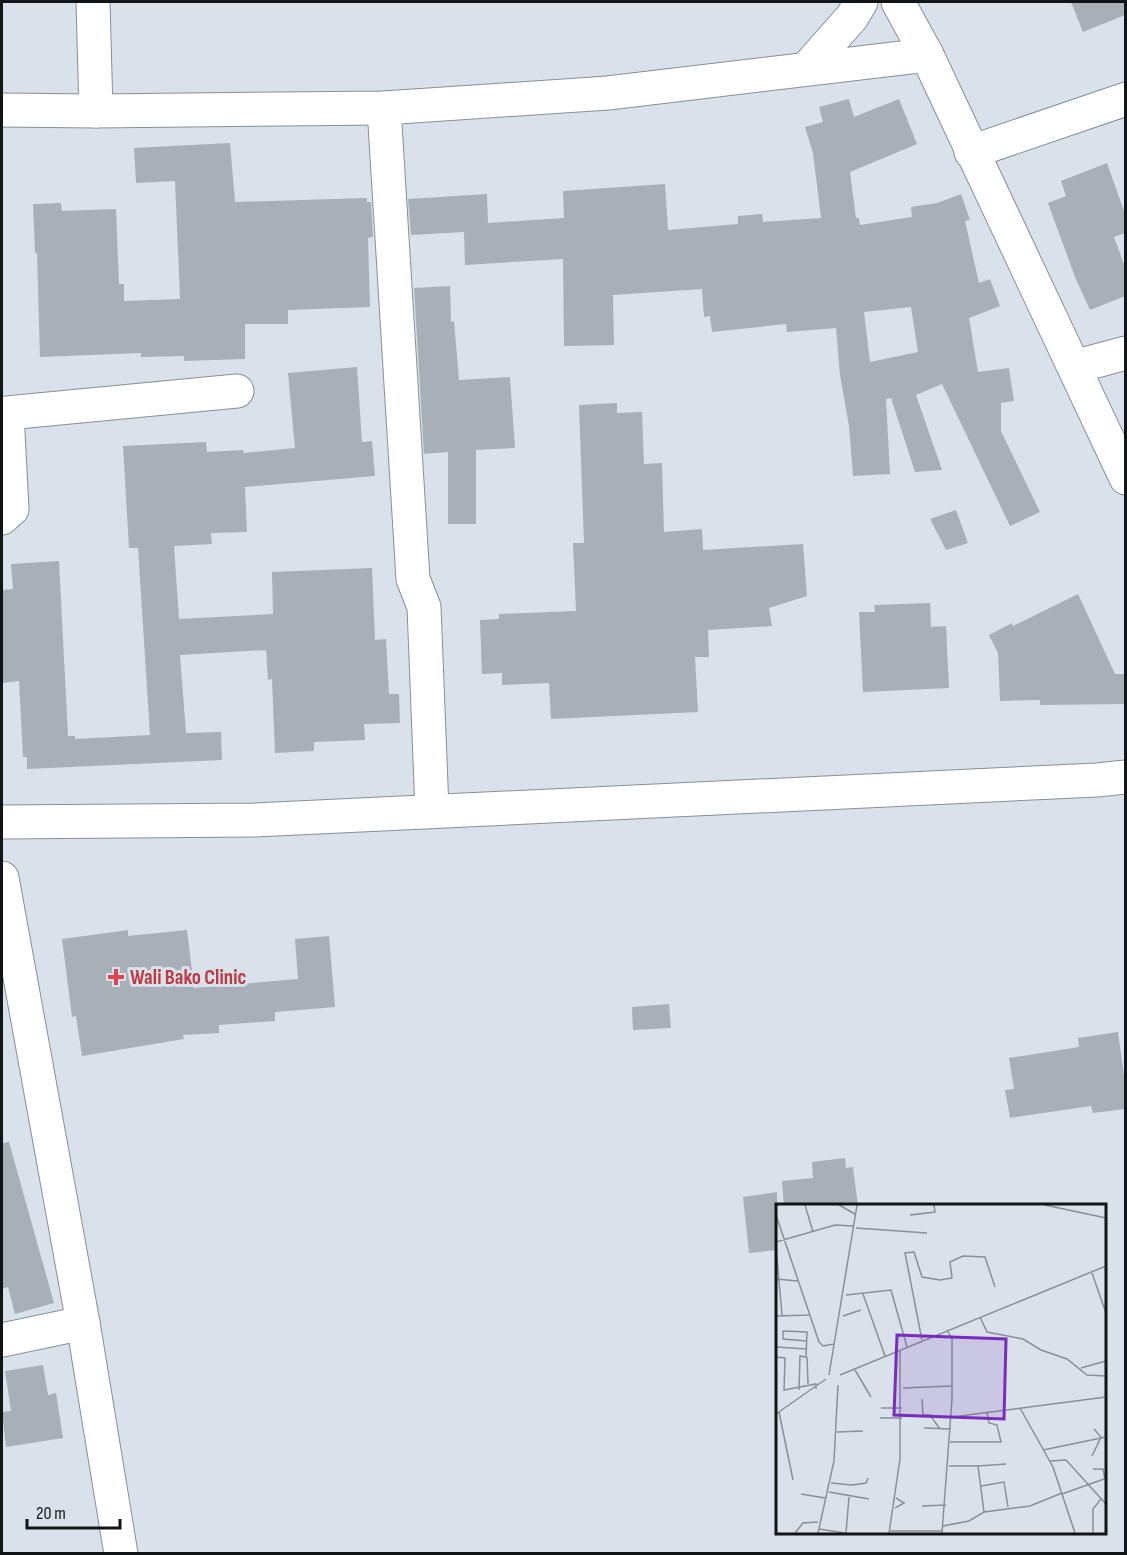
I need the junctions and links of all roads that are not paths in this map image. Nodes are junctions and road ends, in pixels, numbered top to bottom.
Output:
1 (93, 2) edge
2 (861, 2) edge
3 (898, 2) edge
4 (927, 55) junction
5 (807, 68) junction
6 (1125, 99) edge
7 (384, 108) junction
8 (2, 110) edge
9 (96, 111) junction
10 (971, 152) junction
11 (1125, 353) edge
12 (1074, 367) junction
13 (237, 391) dead end
14 (1125, 478) edge
15 (2, 518) edge
16 (1125, 777) edge
17 (432, 810) junction
18 (2, 822) edge
19 (2, 878) edge
20 (83, 1323) junction
21 (2, 1340) edge
22 (122, 1554) edge

1 - 9 street
2 - 5 street
3 - 4 street
4 - 5 street
4 - 10 street
5 - 7 street
6 - 10 street
7 - 9 street
7 - 17 street
8 - 9 street
10 - 12 street
11 - 12 street
12 - 14 street
13 - 15 street
16 - 17 street
17 - 18 street
19 - 20 street
20 - 21 street
20 - 22 street

